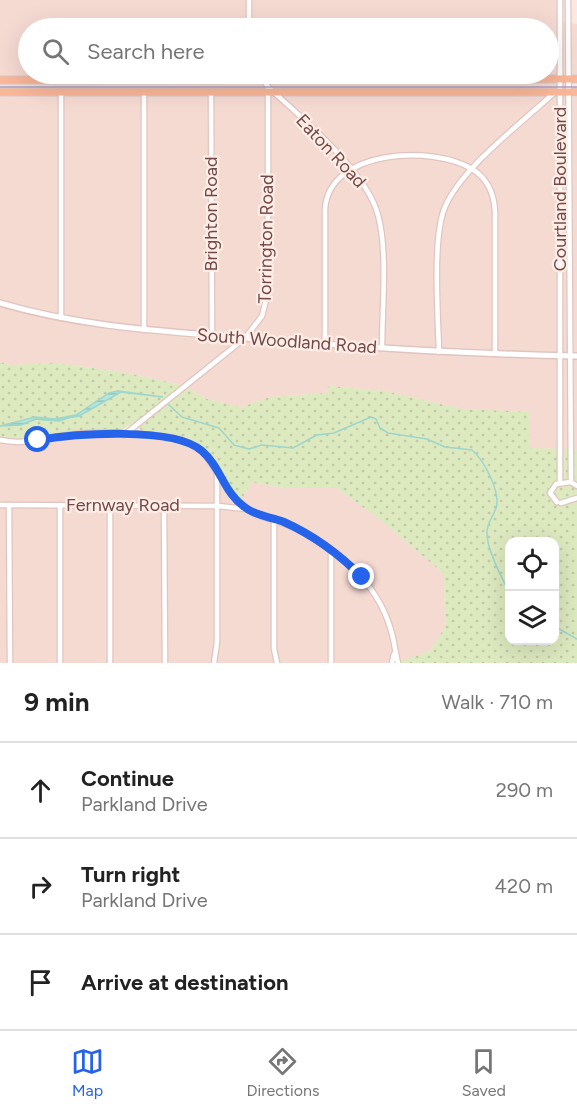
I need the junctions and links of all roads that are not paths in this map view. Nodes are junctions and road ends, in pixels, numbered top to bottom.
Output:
1 (249, 0) edge
2 (560, 0) edge
3 (568, 0) edge
4 (249, 18) edge
5 (559, 79) edge
6 (564, 79) junction
7 (577, 79) edge
8 (0, 80) edge
9 (18, 80) edge
10 (214, 84) edge
11 (316, 84) edge
12 (267, 85) edge
13 (0, 92) edge
14 (61, 92) junction
15 (144, 92) junction
16 (211, 92) junction
17 (568, 93) edge
18 (560, 113) junction
19 (568, 113) junction
20 (350, 168) junction
21 (472, 169) junction
22 (560, 240) junction
23 (569, 240) junction
24 (0, 303) edge
25 (61, 318) junction
26 (144, 330) junction
27 (212, 335) junction
28 (245, 338) junction
29 (561, 343) junction
30 (569, 343) junction
31 (325, 344) junction
32 (382, 348) junction
33 (439, 352) junction
34 (495, 354) junction
35 (561, 356) junction
36 (569, 356) junction
37 (577, 356) edge
38 (124, 435) junction
39 (0, 440) edge
40 (561, 446) junction
41 (569, 446) junction
42 (218, 470) junction
43 (560, 482) junction
44 (571, 482) junction
45 (577, 486) edge
46 (577, 498) edge
47 (0, 505) edge
48 (9, 505) junction
49 (60, 505) junction
50 (110, 505) junction
51 (164, 505) junction
52 (218, 506) junction
53 (247, 509) junction
54 (274, 519) junction
55 (331, 551) junction
56 (395, 651) junction
57 (10, 663) edge
58 (60, 663) edge
59 (110, 663) edge
60 (165, 663) edge
61 (214, 663) edge
62 (278, 663) edge
63 (331, 663) edge
64 (392, 663) edge
65 (398, 663) edge

1 - 4 street
2 - 6 street, Courtland Boulevard
3 - 6 street, Courtland Boulevard
5 - 6 main road
6 - 7 main road
6 - 17 street, Courtland Boulevard
8 - 9 main road
10 - 12 main road
11 - 12 main road
12 - 16 main road
12 - 17 main road
12 - 20 street, Eaton Road
12 - 28 street, Torrington Road
13 - 14 main road
14 - 15 main road
14 - 25 street
15 - 16 main road
15 - 26 street
16 - 27 street, Brighton Road
17 - 18 street, Courtland Boulevard
17 - 19 street, Courtland Boulevard
17 - 21 street
18 - 19 street
18 - 22 street, Courtland Boulevard
19 - 23 street, Courtland Boulevard
20 - 21 street
20 - 31 street
20 - 32 street, Eaton Road
21 - 33 street
21 - 34 street
22 - 23 street
22 - 29 street, Courtland Boulevard
23 - 30 street, Courtland Boulevard
24 - 25 street, South Woodland Road
25 - 26 street, South Woodland Road
26 - 27 street, South Woodland Road
27 - 28 street, South Woodland Road
28 - 31 street, South Woodland Road
28 - 38 street, Torrington Road
29 - 30 street
29 - 35 street, Courtland Boulevard
30 - 36 street, Courtland Boulevard
31 - 32 street, South Woodland Road
32 - 33 street, South Woodland Road
33 - 34 street, South Woodland Road
34 - 35 street, South Woodland Road
35 - 36 street, South Woodland Road
35 - 40 street, Courtland Boulevard
36 - 37 street, South Woodland Road
36 - 41 street, Courtland Boulevard
38 - 39 street
38 - 42 street
40 - 41 street
40 - 43 street, Courtland Boulevard
41 - 44 street, Courtland Boulevard
42 - 52 street
42 - 53 street
43 - 44 street
43 - 46 street, Courtland Boulevard
44 - 45 street
47 - 48 street, Fernway Road
48 - 49 street, Fernway Road
48 - 57 street
49 - 50 street, Fernway Road
49 - 58 street
50 - 51 street, Fernway Road
50 - 59 street
51 - 52 street, Fernway Road
51 - 60 street
52 - 53 street, Fernway Road
52 - 61 street
53 - 54 street
54 - 55 street
54 - 62 street
55 - 56 street
55 - 63 street
56 - 64 street
56 - 65 street

